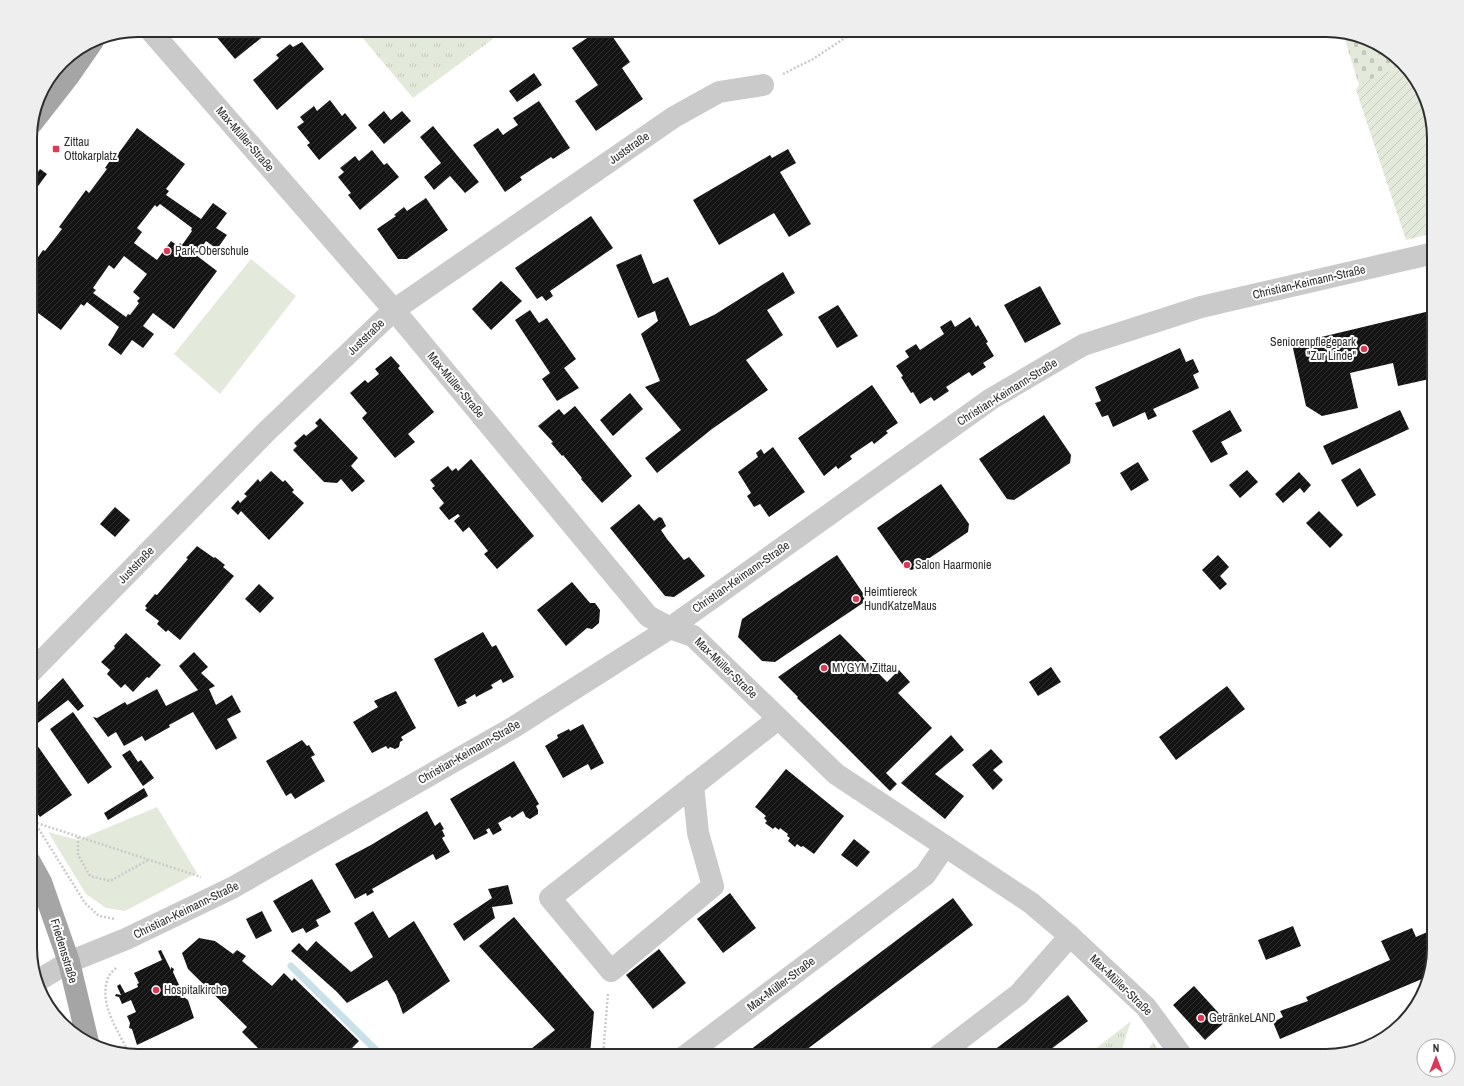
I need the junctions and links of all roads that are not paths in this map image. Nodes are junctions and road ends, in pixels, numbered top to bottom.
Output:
1 (156, 37) edge
2 (85, 52) edge
3 (763, 85) road end
4 (40, 113) edge
5 (1427, 255) edge
6 (394, 310) junction
7 (670, 628) junction
8 (37, 666) edge
9 (778, 719) junction
10 (694, 785) junction
11 (945, 846) junction
12 (37, 875) edge
13 (1070, 936) junction
14 (69, 962) junction
15 (41, 978) edge
16 (86, 1035) edge
17 (694, 1049) edge
18 (947, 1049) edge
19 (1177, 1049) edge

1 - 6 street, Max-Müller-Straße
2 - 4 main road
3 - 6 street, Juststraße
5 - 7 street, Christian-Keimann-Straße
6 - 7 street, Max-Müller-Straße
6 - 8 street, Juststraße
7 - 9 street, Max-Müller-Straße
7 - 14 street, Christian-Keimann-Straße
9 - 10 street
9 - 11 street, Max-Müller-Straße
10 - 10 street
11 - 13 street, Max-Müller-Straße
11 - 17 street, Max-Müller-Straße
12 - 14 main road, Friedensstraße
13 - 18 street
13 - 19 street, Max-Müller-Straße
14 - 15 street, Christian-Keimann-Straße
14 - 16 main road, Friedensstraße

